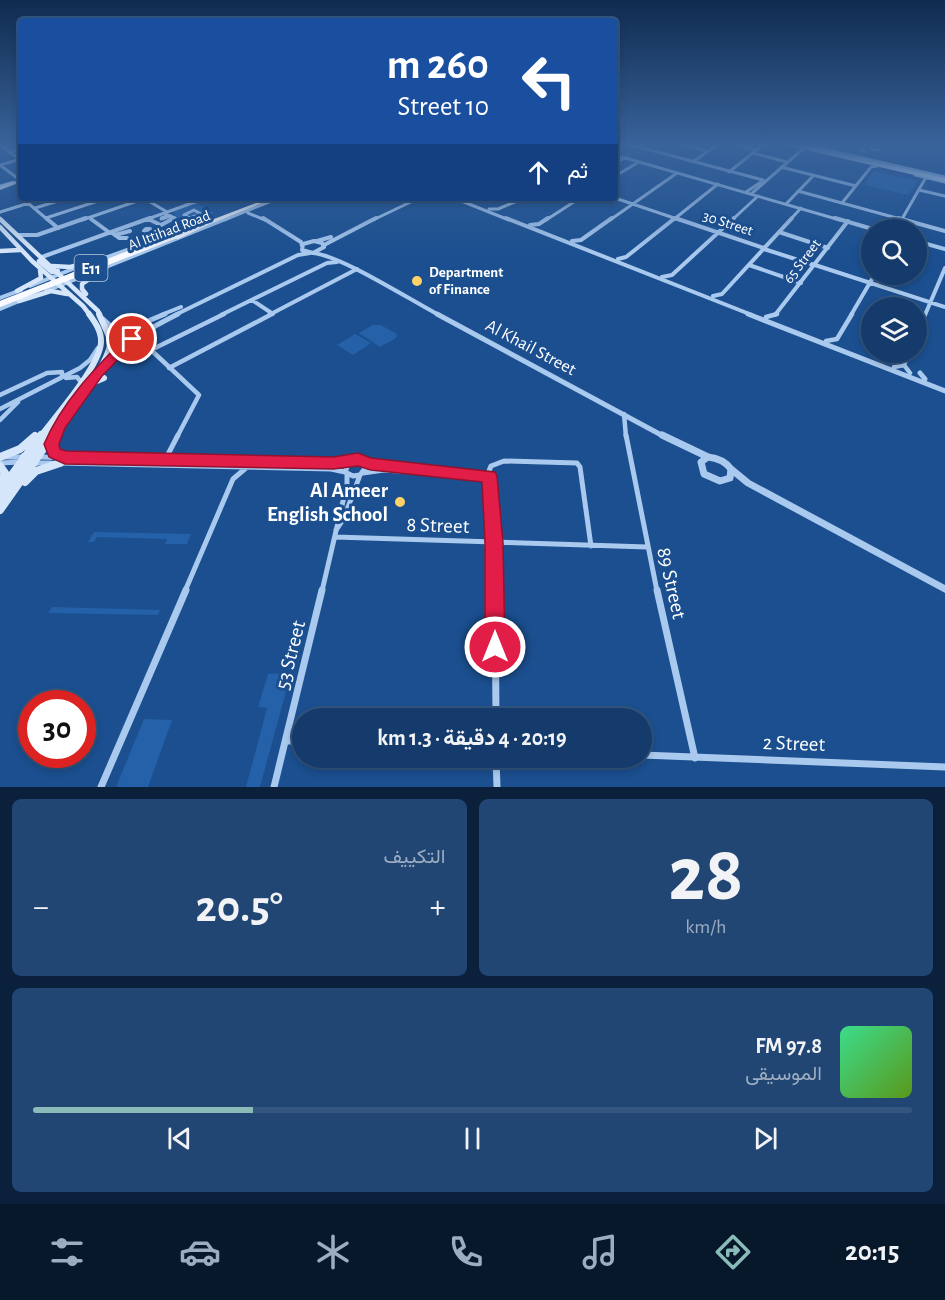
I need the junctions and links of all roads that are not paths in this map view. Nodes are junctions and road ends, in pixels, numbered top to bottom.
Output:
1 (18, 181) edge
2 (18, 181) edge
3 (666, 181) edge
4 (706, 181) edge
5 (761, 181) edge
6 (765, 181) edge
7 (808, 181) edge
8 (836, 181) edge
9 (860, 181) edge
10 (925, 181) edge
11 (13, 183) joint
12 (718, 184) junction
13 (856, 186) junction
14 (0, 187) edge
15 (920, 190) junction
16 (798, 191) junction
17 (750, 192) junction
18 (758, 196) junction
19 (945, 196) edge
20 (618, 199) edge
21 (59, 201) edge
22 (97, 201) edge
23 (140, 201) joint
24 (153, 201) edge
25 (197, 201) edge
26 (256, 201) edge
27 (265, 201) edge
28 (273, 201) edge
29 (408, 201) edge
30 (413, 201) edge
31 (462, 201) edge
32 (467, 201) edge
33 (518, 201) edge
34 (576, 201) edge
35 (476, 202) joint
36 (29, 203) joint
37 (842, 203) junction
38 (632, 204) junction
39 (786, 204) junction
40 (183, 206) junction
41 (35, 208) junction
42 (801, 208) junction
43 (190, 211) junction
44 (253, 211) junction
45 (498, 211) junction
46 (0, 212) edge
47 (169, 214) junction
48 (46, 218) junction
49 (675, 218) junction
50 (0, 219) edge
51 (91, 219) junction
52 (148, 219) junction
53 (902, 219) joint
54 (848, 221) junction
55 (153, 222) junction
56 (141, 223) junction
57 (208, 223) junction
58 (272, 224) junction
59 (861, 225) edge
60 (927, 225) edge
61 (194, 226) junction
62 (538, 226) junction
63 (58, 228) junction
64 (1, 230) edge
65 (945, 230) edge
66 (130, 231) dead end
67 (718, 232) junction
68 (779, 232) junction
69 (112, 233) junction
70 (180, 233) junction
71 (17, 235) junction
72 (33, 237) junction
73 (10, 238) junction
74 (158, 238) junction
75 (317, 241) junction
76 (311, 242) junction
77 (580, 242) junction
78 (927, 244) edge
79 (137, 245) junction
80 (30, 246) junction
81 (302, 247) junction
82 (764, 248) junction
83 (828, 248) junction
84 (0, 249) edge
85 (326, 249) junction
86 (945, 249) edge
87 (588, 250) junction
88 (22, 251) junction
89 (311, 253) junction
90 (601, 253) junction
91 (42, 257) junction
92 (298, 258) dead end
93 (328, 260) junction
94 (626, 260) junction
95 (32, 261) junction
96 (96, 261) junction
97 (281, 263) junction
98 (749, 265) junction
99 (815, 265) junction
100 (52, 266) junction
101 (631, 267) junction
102 (106, 268) junction
103 (945, 268) edge
104 (357, 270) junction
105 (646, 270) junction
106 (67, 271) joint
107 (672, 278) junction
108 (60, 280) junction
109 (861, 280) edge
110 (801, 283) junction
111 (869, 285) edge
112 (876, 285) edge
113 (17, 291) junction
114 (722, 294) junction
115 (71, 296) junction
116 (713, 296) junction
117 (252, 300) junction
118 (723, 300) junction
119 (0, 301) edge
120 (19, 301) junction
121 (930, 303) junction
122 (92, 304) junction
123 (945, 307) edge
124 (0, 309) edge
125 (180, 309) junction
126 (927, 310) edge
127 (273, 314) junction
128 (776, 315) junction
129 (766, 317) junction
130 (103, 319) junction
131 (779, 322) junction
132 (812, 339) junction
133 (837, 339) junction
134 (826, 341) junction
135 (101, 346) junction
136 (820, 346) dead end
137 (842, 346) junction
138 (861, 355) edge
139 (861, 357) edge
140 (875, 363) edge
141 (879, 363) edge
142 (881, 363) edge
143 (904, 365) joint
144 (894, 367) junction
145 (169, 368) junction
146 (878, 369) dead end
147 (97, 373) junction
148 (910, 373) junction
149 (920, 373) dead end
150 (62, 377) junction
151 (104, 378) dead end
152 (925, 379) junction
153 (81, 382) junction
154 (89, 384) junction
155 (944, 389) edge
156 (931, 390) dead end
157 (0, 395) edge
158 (64, 405) junction
159 (0, 410) edge
160 (58, 412) junction
161 (6, 413) junction
162 (68, 414) junction
163 (624, 414) junction
164 (0, 420) edge
165 (72, 423) dead end
166 (58, 426) junction
167 (688, 449) junction
168 (0, 457) edge
169 (708, 458) junction
170 (29, 460) junction
171 (62, 460) junction
172 (165, 460) junction
173 (348, 462) junction
174 (364, 462) junction
175 (0, 465) edge
176 (700, 466) junction
177 (227, 467) junction
178 (246, 468) junction
179 (406, 469) junction
180 (731, 469) junction
181 (346, 473) junction
182 (362, 474) junction
183 (489, 476) junction
184 (233, 479) junction
185 (727, 480) junction
186 (748, 483) junction
187 (0, 484) edge
188 (0, 491) edge
189 (0, 507) edge
190 (336, 534) junction
191 (494, 543) junction
192 (591, 546) junction
193 (647, 547) junction
194 (941, 584) edge
195 (496, 708) edge
196 (286, 741) junction
197 (292, 741) edge
198 (652, 756) edge
199 (695, 758) junction
200 (945, 767) edge
201 (496, 768) edge
202 (100, 787) edge
203 (274, 787) edge
204 (497, 787) edge

1 - 11 street
2 - 14 street
3 - 38 street
4 - 12 street
5 - 17 street
6 - 17 street
7 - 16 street
8 - 13 street
9 - 13 street
10 - 15 street
11 - 14 main road
12 - 17 street
12 - 49 street
13 - 37 street
15 - 19 street
15 - 53 street
16 - 37 street
16 - 39 street
17 - 18 street
18 - 39 street
18 - 67 street
20 - 38 street, 30 Street
21 - 41 street
22 - 48 street
23 - 51 street
23 - 63 street
24 - 47 street
25 - 40 street
26 - 61 highway, Al Ittihad Road / E11
27 - 57 highway, Al Ittihad Road / E11
28 - 44 street, Al Ittihad Road
29 - 75 street
30 - 85 street
31 - 87 street
32 - 35 street
33 - 45 street
34 - 62 street
35 - 45 street
36 - 41 street
36 - 46 street
37 - 53 street
38 - 49 street, 30 Street
38 - 77 street
39 - 42 street
40 - 43 street
40 - 47 street
41 - 48 street
42 - 54 street
42 - 68 street
43 - 43 street
44 - 58 street
44 - 102 street, Al Ittihad Road
45 - 62 street
47 - 52 street
47 - 55 street
47 - 55 street
48 - 63 street
49 - 67 street, 30 Street
49 - 94 street
50 - 71 main road
51 - 69 street
51 - 72 street
52 - 55 street
52 - 56 street
54 - 59 street
54 - 83 street, 65 Street
56 - 69 street
56 - 74 street
57 - 70 highway, Al Ittihad Road / E11
57 - 96 highway
58 - 76 street
58 - 81 street
60 - 65 street
61 - 70 highway, Al Ittihad Road / E11
61 - 74 street, Al Ittihad Road
62 - 77 street
63 - 72 street
64 - 73 main road
66 - 69 street
67 - 82 street, 30 Street
67 - 107 street
68 - 82 street
68 - 83 street
69 - 79 street
69 - 91 street
70 - 119 highway, E11, bridge
71 - 72 street
71 - 80 main road
72 - 80 street
73 - 84 main road
73 - 88 main road
74 - 79 street, Al Ittihad Road
75 - 76 street
75 - 85 street, Al Khail Street
76 - 81 street
77 - 90 street
78 - 86 street
79 - 96 street, Al Ittihad Road
80 - 91 main road
81 - 89 street, Al Khail Street
81 - 125 street
82 - 98 street
82 - 99 street, 30 Street
83 - 99 street, 65 Street
84 - 88 main road
85 - 89 street
85 - 104 street, Al Khail Street
87 - 90 street
87 - 101 street
88 - 95 main road
89 - 93 street, Al Khail Street
89 - 97 street
90 - 94 street
91 - 100 main road
92 - 97 street
93 - 104 street, Al Khail Street
93 - 117 street
94 - 105 street
95 - 108 main road
95 - 108 main road
95 - 113 main road
96 - 100 main road
96 - 106 street, Al Ittihad Road
97 - 125 street
98 - 110 street
98 - 114 street
99 - 109 street, 30 Street
99 - 110 street, 65 Street
100 - 108 main road
101 - 105 street
101 - 132 street
102 - 108 street, Al Ittihad Road
102 - 122 main road
103 - 121 street
104 - 127 street
104 - 163 street, Al Khail Street
105 - 107 street
106 - 108 main road
107 - 116 street
108 - 113 street, Al Ittihad Road
108 - 115 main road
108 - 120 street, Al Ittihad Road
108 - 122 main road
108 - 122 main road
110 - 128 street, 65 Street
111 - 133 street
112 - 121 street, 30 Street
113 - 119 street, Al Ittihad Road
113 - 120 street
114 - 116 street
114 - 118 street
115 - 120 main road
115 - 135 main road
116 - 118 street
117 - 127 street
117 - 145 street
118 - 129 street
120 - 124 street, Al Ittihad Road
121 - 123 street, 30 Street
121 - 126 street
122 - 130 main road
125 - 125 street
125 - 130 street
125 - 147 street
127 - 145 street
128 - 129 street
128 - 131 street
129 - 131 street
130 - 147 main road
131 - 134 street
132 - 136 street
132 - 139 street
133 - 134 street
133 - 137 street
134 - 137 street
135 - 150 street
135 - 153 main road
137 - 138 street
140 - 146 street
141 - 155 street
142 - 144 street
143 - 144 street
143 - 148 street
144 - 148 street
145 - 172 street
147 - 154 main road
148 - 152 street
149 - 152 street
150 - 157 street
150 - 159 street
151 - 154 main road
152 - 155 street
153 - 158 main road
153 - 161 street
154 - 162 main road
155 - 156 street
158 - 160 main road
158 - 170 main road
159 - 161 street
160 - 168 main road
160 - 170 main road
161 - 164 street
162 - 165 main road
162 - 166 main road
163 - 167 street, Al Khail Street
163 - 193 street, 89 Street
166 - 170 main road
166 - 171 main road
167 - 169 street, Al Khail Street
167 - 176 street, Al Khail Street
168 - 170 street
169 - 176 street
169 - 180 street
170 - 171 street
170 - 175 street
170 - 188 main road
170 - 189 main road
171 - 172 street
171 - 177 street
171 - 189 main road
172 - 173 street
173 - 174 street
173 - 181 street
174 - 179 street
174 - 182 street
175 - 187 main road
176 - 185 street
177 - 178 street
177 - 184 street
178 - 181 street
178 - 184 street
179 - 182 street
179 - 183 street
180 - 185 street
180 - 186 street
181 - 182 street
181 - 190 street, 53 Street
182 - 190 street, 53 Street
183 - 191 street
183 - 192 street
184 - 202 street
185 - 186 street
186 - 194 street
190 - 191 street, 8 Street
190 - 196 street, 53 Street
191 - 192 street, 8 Street
191 - 195 street
192 - 193 street, 8 Street
193 - 199 street, 89 Street
196 - 197 street
196 - 203 street, 53 Street
198 - 199 street, 2 Street
199 - 200 street, 2 Street
201 - 204 street

